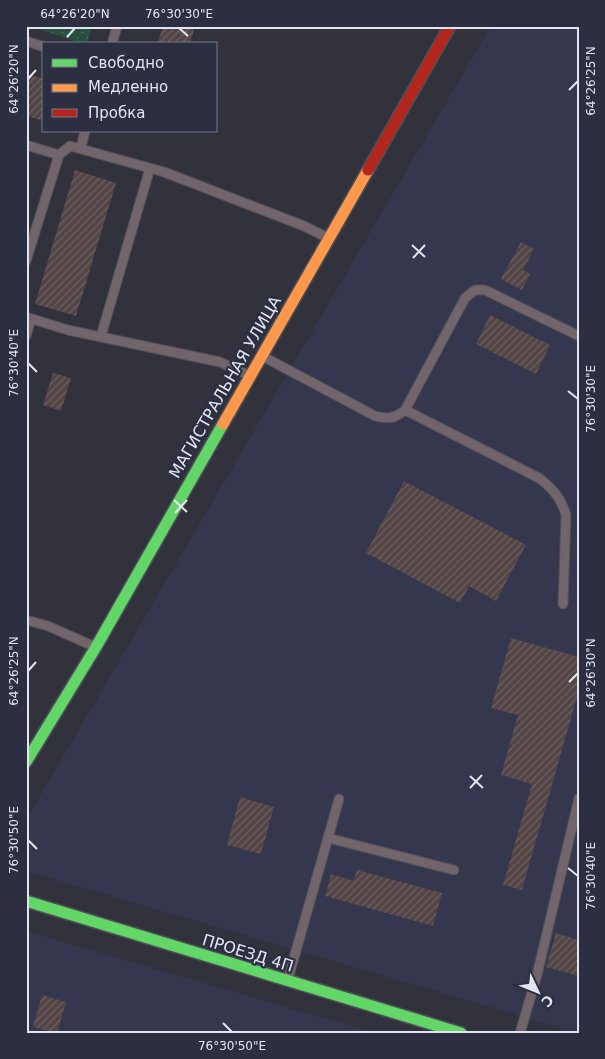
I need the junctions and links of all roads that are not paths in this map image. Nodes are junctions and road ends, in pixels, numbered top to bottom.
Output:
1 (117, 26) edge
2 (450, 26) edge
3 (26, 41) edge
4 (113, 42) edge
5 (42, 46) edge
6 (86, 132) edge
7 (26, 145) edge
8 (81, 147) junction
9 (59, 154) junction
10 (150, 168) junction
11 (329, 238) junction
12 (29, 240) edge
13 (26, 261) edge
14 (29, 318) edge
15 (26, 336) edge
16 (101, 336) junction
17 (579, 336) edge
18 (262, 356) junction
19 (250, 376) junction
20 (405, 410) junction
21 (563, 604) dead end
22 (26, 620) edge
23 (96, 647) junction
24 (26, 762) edge
25 (579, 798) edge
26 (339, 799) dead end
27 (328, 838) junction
28 (454, 870) dead end
29 (26, 901) edge
30 (287, 982) junction
31 (461, 1033) edge
32 (520, 1033) edge

1 - 4 lane
2 - 11 main road, МАГИСТРАЛЬНАЯ УЛИЦА
3 - 5 lane
6 - 8 lane
7 - 9 lane
8 - 9 lane
8 - 10 lane
9 - 12 lane
10 - 11 lane
10 - 16 lane
11 - 18 main road, МАГИСТРАЛЬНАЯ УЛИЦА
12 - 13 lane
14 - 15 lane
14 - 16 lane
16 - 19 lane
17 - 20 lane
18 - 19 main road, МАГИСТРАЛЬНАЯ УЛИЦА
18 - 20 lane
19 - 23 main road, МАГИСТРАЛЬНАЯ УЛИЦА
20 - 21 lane
22 - 23 lane
23 - 24 main road, МАГИСТРАЛЬНАЯ УЛИЦА
25 - 32 lane
26 - 27 lane
27 - 28 lane
27 - 30 lane
29 - 30 main road, ПРОЕЗД 4П
30 - 31 main road, ПРОЕЗД 4П

